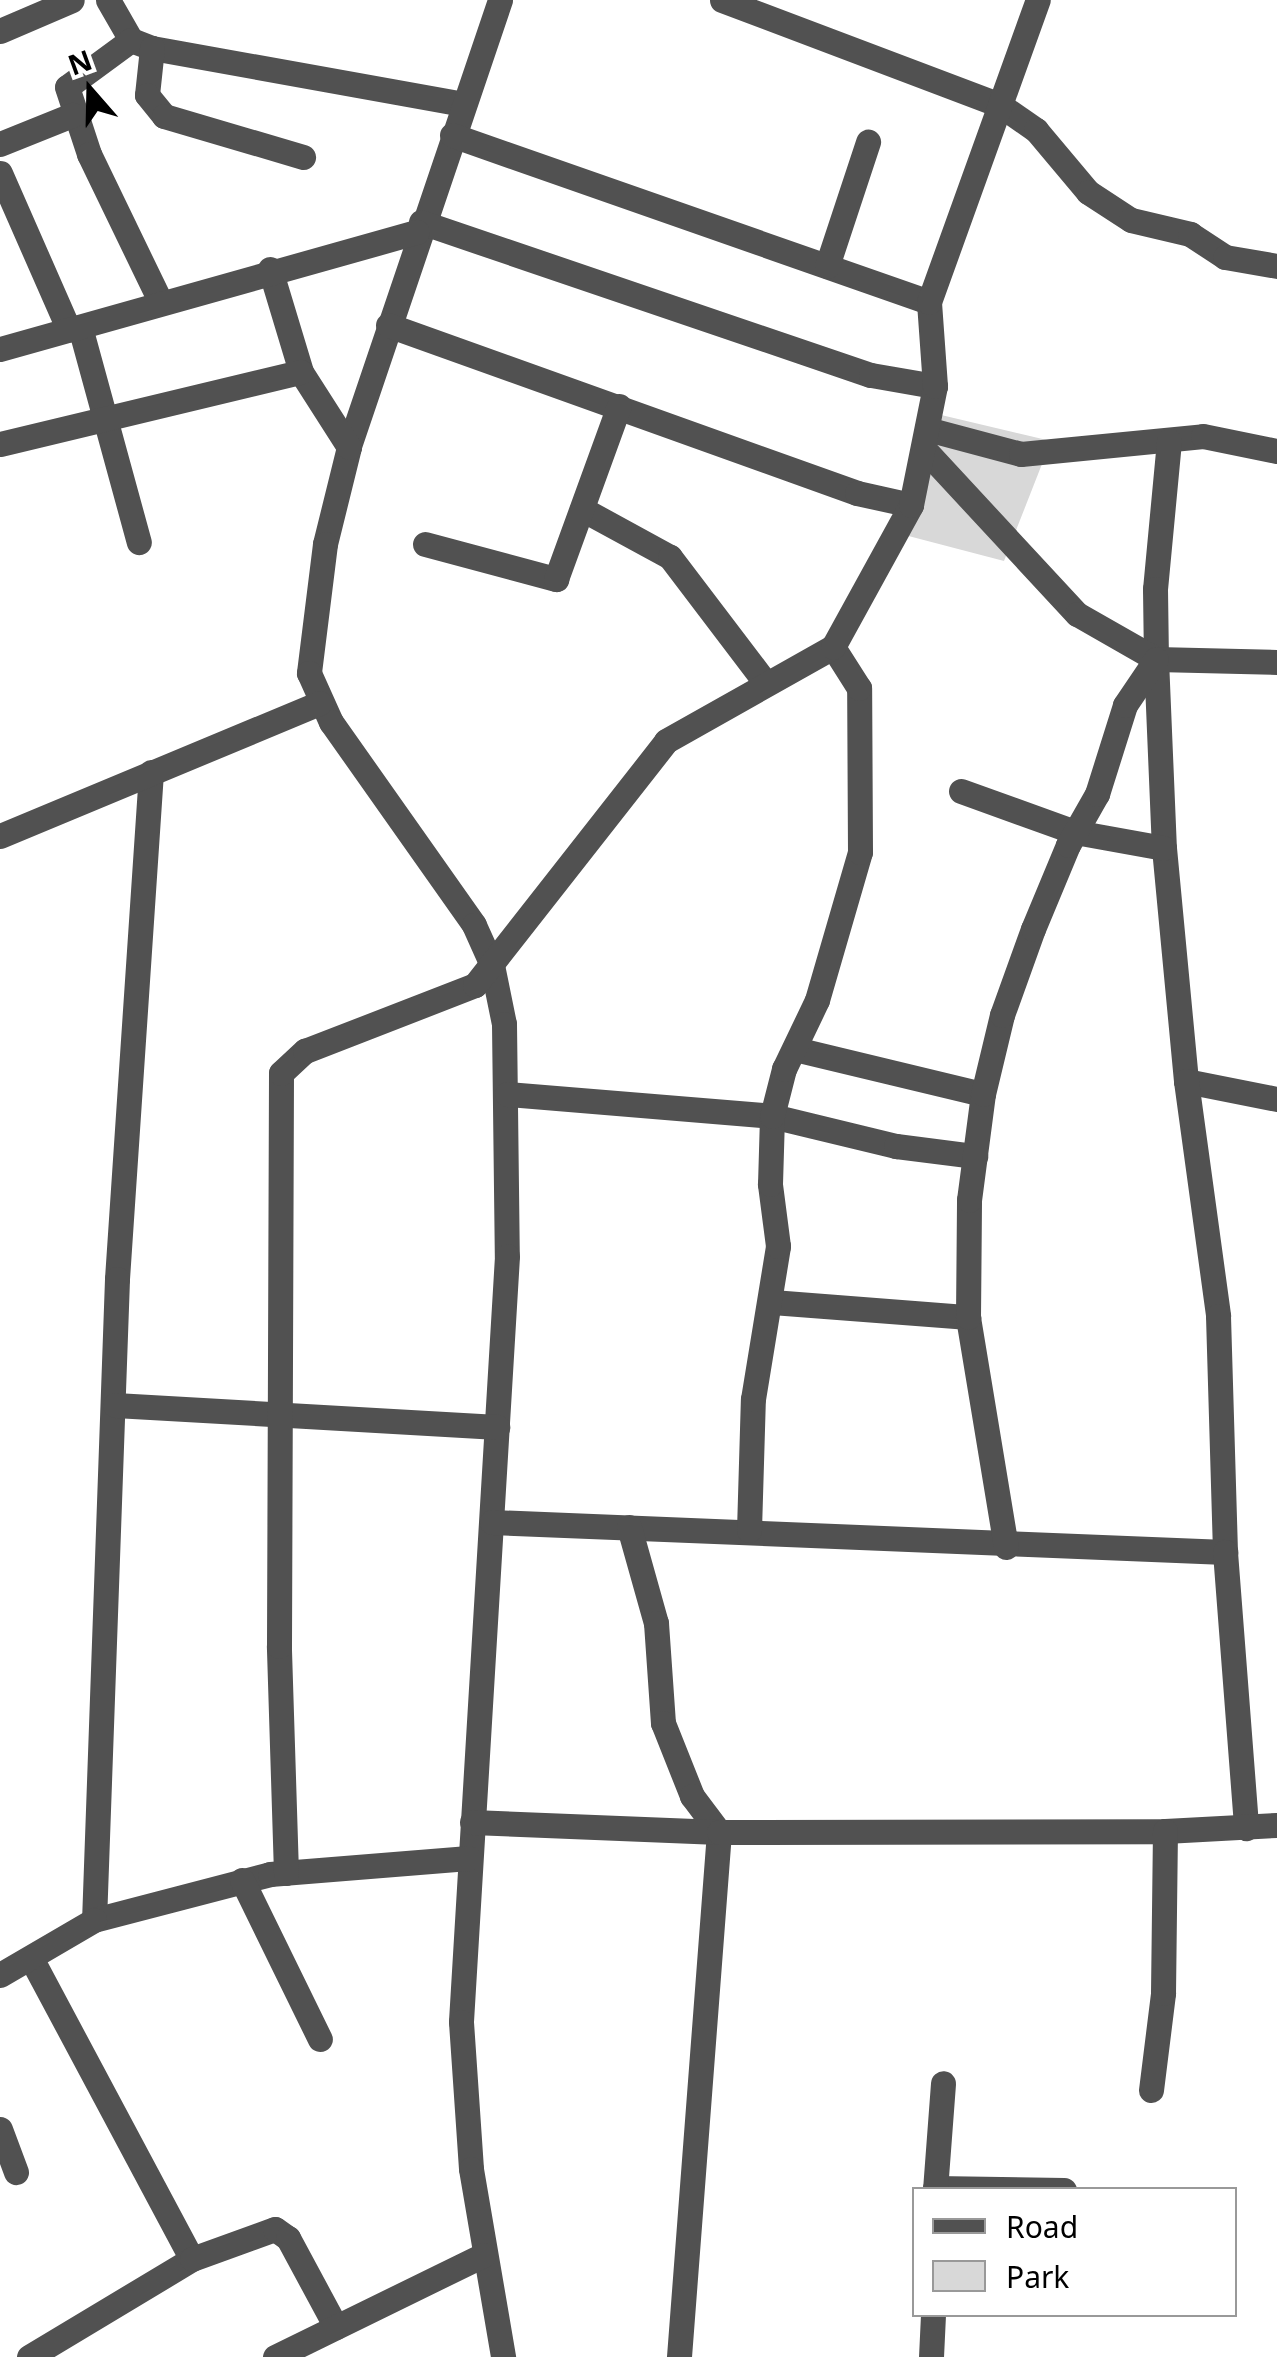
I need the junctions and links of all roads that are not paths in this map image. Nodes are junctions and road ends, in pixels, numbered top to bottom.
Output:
1 (72, 0) edge
2 (108, 0) edge
3 (500, 0) edge
4 (722, 0) edge
5 (1038, 0) edge
6 (0, 31) edge
7 (142, 44) junction
8 (464, 104) junction
9 (1000, 105) junction
10 (72, 115) junction
11 (452, 135) junction
12 (868, 142) dead end
13 (0, 144) edge
14 (303, 157) dead end
15 (0, 172) edge
16 (419, 227) junction
17 (827, 266) junction
18 (1277, 266) edge
19 (270, 269) junction
20 (161, 302) junction
21 (929, 302) junction
22 (388, 325) junction
23 (74, 329) junction
24 (0, 350) edge
25 (301, 372) junction
26 (934, 386) junction
27 (619, 406) junction
28 (102, 418) junction
29 (925, 439) junction
30 (1170, 440) junction
31 (0, 444) edge
32 (349, 446) junction
33 (1277, 451) edge
34 (910, 505) junction
35 (582, 509) junction
36 (139, 542) dead end
37 (425, 544) dead end
38 (833, 647) junction
39 (1156, 660) junction
40 (1277, 662) edge
41 (764, 681) junction
42 (319, 703) junction
43 (151, 772) junction
44 (960, 791) dead end
45 (1074, 832) junction
46 (0, 836) edge
47 (1164, 848) junction
48 (492, 965) junction
49 (796, 1049) junction
50 (1186, 1081) junction
51 (507, 1094) junction
52 (983, 1094) junction
53 (1277, 1099) edge
54 (772, 1116) junction
55 (975, 1156) junction
56 (772, 1302) junction
57 (968, 1317) junction
58 (115, 1405) junction
59 (279, 1410) junction
60 (497, 1427) junction
61 (492, 1522) junction
62 (628, 1527) junction
63 (749, 1530) junction
64 (1006, 1547) junction
65 (1225, 1552) junction
66 (472, 1822) junction
67 (1277, 1825) edge
68 (1246, 1828) junction
69 (1165, 1831) junction
70 (719, 1832) junction
71 (468, 1858) junction
72 (286, 1873) junction
73 (242, 1880) junction
74 (94, 1920) junction
75 (31, 1958) junction
76 (0, 1975) edge
77 (320, 2039) dead end
78 (943, 2082) dead end
79 (1151, 2090) dead end
80 (0, 2130) edge
81 (16, 2172) dead end
82 (935, 2187) edge
83 (483, 2255) junction
84 (192, 2259) junction
85 (933, 2317) edge
86 (336, 2327) junction
87 (29, 2357) edge
88 (275, 2357) edge
89 (504, 2357) edge
90 (680, 2357) edge
91 (931, 2357) edge

1 - 6 street
2 - 7 street
3 - 8 street
4 - 9 street
5 - 9 street
7 - 8 street
7 - 10 street
7 - 14 street
8 - 11 street
9 - 18 street
9 - 21 street
10 - 13 street
10 - 20 street
11 - 16 street
11 - 17 street
12 - 17 street
15 - 23 street
16 - 19 street
16 - 22 street
16 - 26 street
17 - 21 street
19 - 20 street
19 - 25 street
20 - 23 street
21 - 26 street
22 - 27 street
22 - 32 street
23 - 24 street
23 - 28 street
25 - 28 street
25 - 32 street
26 - 29 street
27 - 34 street
27 - 35 street
28 - 31 street
28 - 36 street
29 - 30 street
29 - 34 street
29 - 39 street
30 - 33 street
30 - 39 street
32 - 42 street
34 - 38 street
35 - 37 street
35 - 41 street
38 - 41 street
38 - 49 street
39 - 40 street
39 - 45 street
39 - 47 street
41 - 48 street
42 - 43 street
42 - 48 street
43 - 46 street
43 - 58 street
44 - 45 street
45 - 47 street
45 - 52 street
47 - 50 street
48 - 51 street
48 - 59 street
49 - 52 street
49 - 54 street
50 - 53 street
50 - 65 street
51 - 54 street
51 - 60 street
52 - 55 street
54 - 55 street
54 - 56 street
55 - 57 street
56 - 57 street
56 - 63 street
57 - 64 street
58 - 59 street
58 - 74 street
59 - 60 street
59 - 72 street
60 - 61 street
61 - 62 street
61 - 66 street
62 - 63 street
62 - 70 street
63 - 64 street
64 - 65 street
65 - 68 street
66 - 70 street
66 - 71 street
67 - 68 street
68 - 69 street
69 - 70 street
69 - 79 street
70 - 90 street
71 - 72 street
71 - 83 street
72 - 73 street
73 - 74 street
73 - 77 street
74 - 75 street
75 - 76 street
75 - 84 street
78 - 82 street
80 - 81 street
83 - 86 street
83 - 89 street
84 - 86 street
84 - 87 street
85 - 91 street
86 - 88 street

